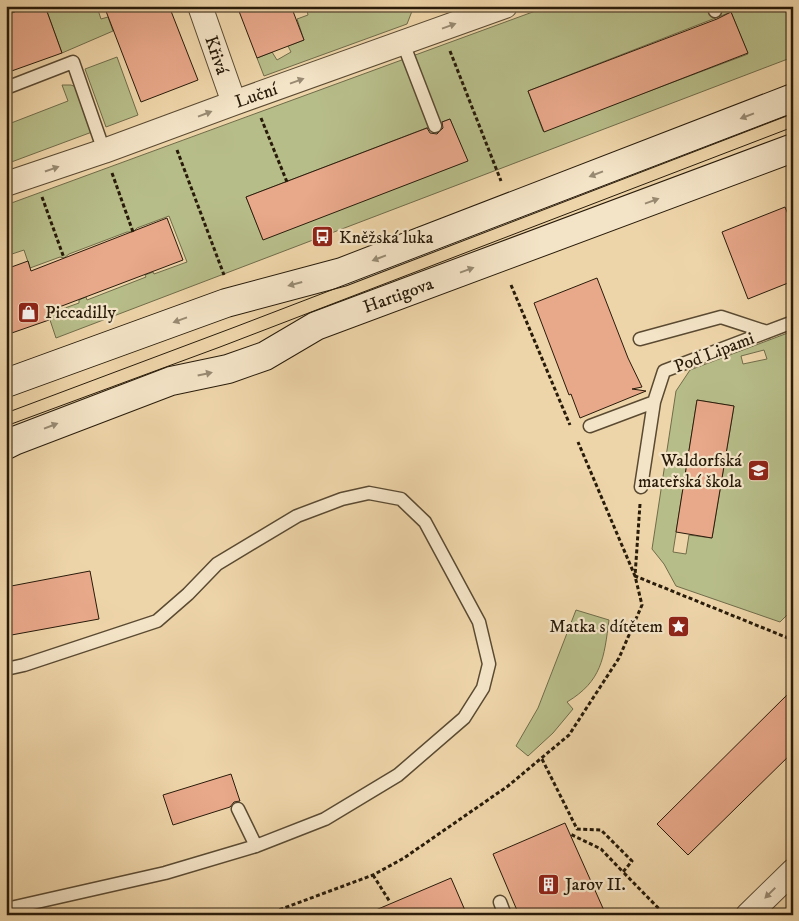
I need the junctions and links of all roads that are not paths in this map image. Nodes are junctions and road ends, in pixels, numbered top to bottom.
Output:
1 (200, 6) edge
2 (505, 6) edge
3 (403, 43) junction
4 (6, 88) edge
5 (793, 98) edge
6 (243, 100) junction
7 (435, 126) dead end
8 (793, 148) edge
9 (104, 151) junction
10 (6, 184) edge
11 (793, 322) edge
12 (766, 332) junction
13 (640, 339) dead end
14 (6, 383) edge
15 (654, 402) junction
16 (590, 426) dead end
17 (6, 445) edge
18 (641, 487) road end
19 (6, 669) edge
20 (238, 809) dead end
21 (256, 846) junction
22 (793, 870) edge
23 (500, 902) dead end
24 (6, 909) edge
25 (505, 915) edge
26 (748, 915) edge

1 - 6 street, Křivá
3 -> 2 street, Luční
6 -> 3 street, Luční
3 - 7 lane
4 - 9 lane
5 -> 14 main road
9 -> 6 street, Luční
17 -> 8 main road, Hartigova
10 -> 9 street, Luční
11 - 12 lane, Pod Lipami
12 - 13 lane, Pod Lipami
12 - 15 lane, Pod Lipami
15 - 16 lane
15 - 18 lane, Pod Lipami
19 - 21 lane
20 - 21 lane
21 - 24 lane
22 -> 26 street
23 - 25 lane

